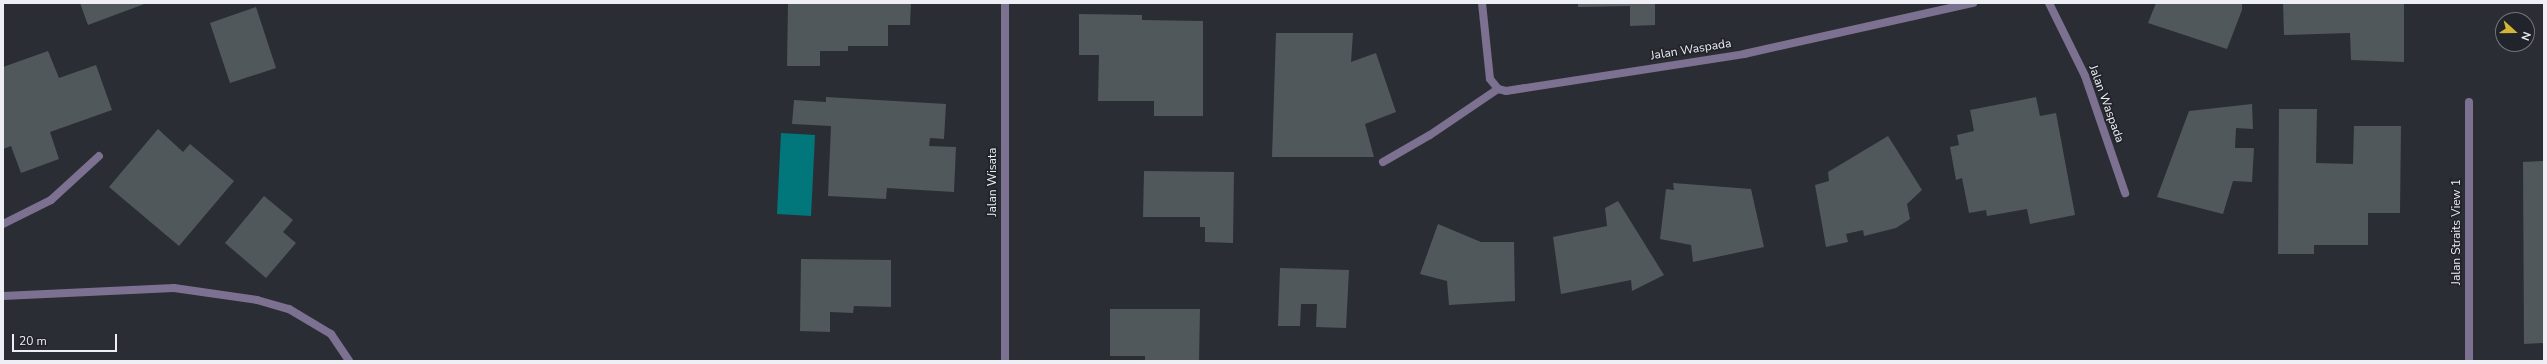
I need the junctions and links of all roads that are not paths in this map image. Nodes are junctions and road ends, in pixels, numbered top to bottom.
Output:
1 (1005, 3) edge
2 (1482, 3) edge
3 (1973, 3) edge
4 (2048, 3) edge
5 (1498, 89) junction
6 (2469, 102) dead end
7 (99, 156) dead end
8 (1383, 162) dead end
9 (2124, 194) dead end
10 (3, 224) edge
11 (3, 296) edge
12 (350, 361) edge
13 (1005, 361) edge
14 (2470, 361) edge

1 - 13 street, Jalan Wisata
2 - 5 street
3 - 5 street, Jalan Waspada
4 - 9 street, Jalan Waspada
5 - 8 street
6 - 14 street, Jalan Straits View 1
7 - 10 street
11 - 12 street

